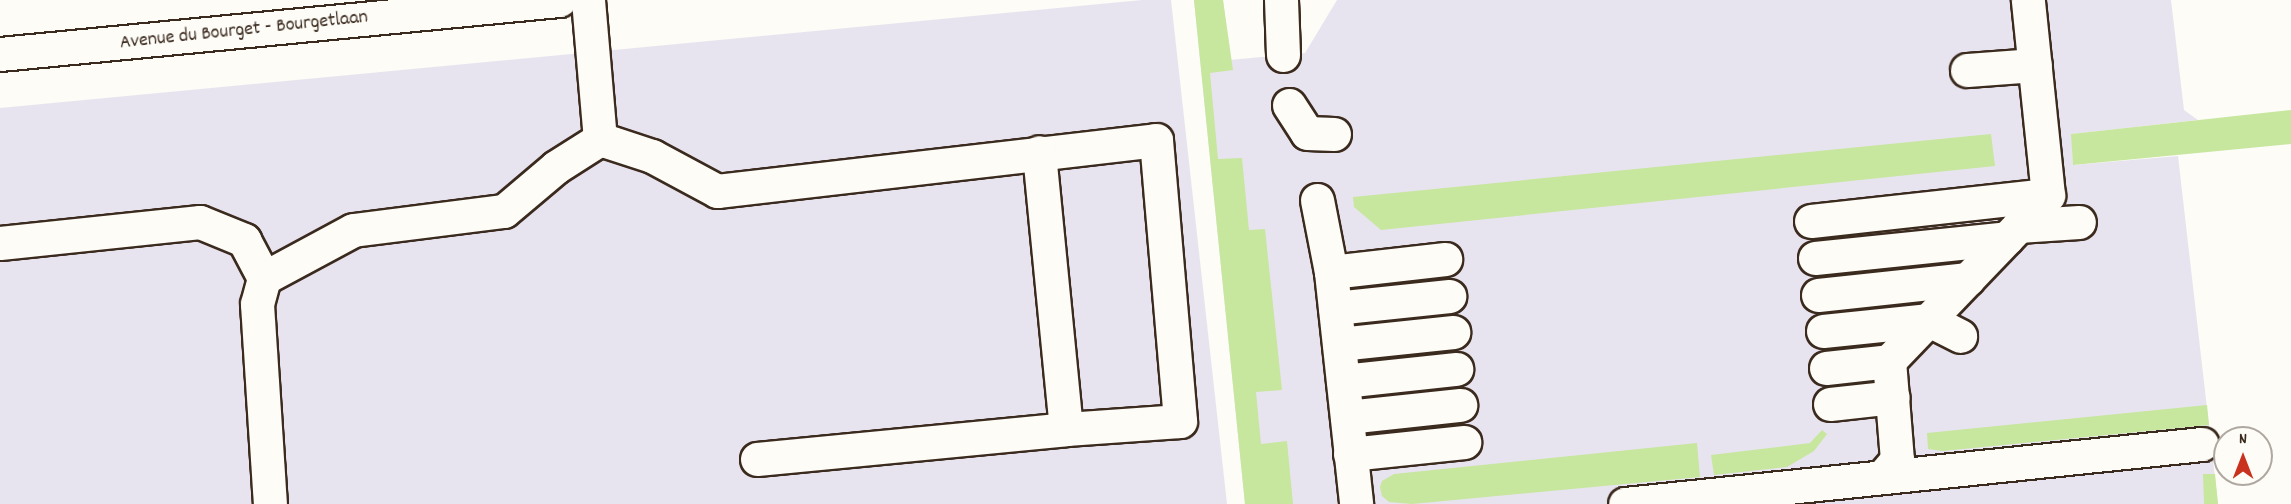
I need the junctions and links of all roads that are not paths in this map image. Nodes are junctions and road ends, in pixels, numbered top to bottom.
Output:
1 (559, 0) edge
2 (588, 0) edge
3 (1281, 0) edge
4 (2028, 0) edge
5 (0, 54) edge
6 (1283, 55) dead end
7 (2035, 65) junction
8 (1967, 70) dead end
9 (1289, 105) dead end
10 (1334, 134) dead end
11 (600, 139) junction
12 (1039, 152) junction
13 (2048, 195) junction
14 (1317, 200) dead end
15 (1811, 221) dead end
16 (2079, 222) dead end
17 (2012, 232) junction
18 (0, 243) edge
19 (1815, 258) dead end
20 (1445, 259) dead end
21 (1331, 272) junction
22 (264, 278) junction
23 (1968, 279) junction
24 (1818, 294) dead end
25 (1449, 296) dead end
26 (1335, 308) junction
27 (1929, 320) junction
28 (1823, 331) dead end
29 (1453, 332) dead end
30 (1960, 336) dead end
31 (1339, 344) junction
32 (1889, 361) junction
33 (1826, 368) dead end
34 (1456, 369) dead end
35 (1343, 381) junction
36 (1893, 397) junction
37 (1830, 404) dead end
38 (1460, 405) dead end
39 (1347, 417) junction
40 (1066, 429) junction
41 (1464, 442) dead end
42 (2202, 444) dead end
43 (1350, 454) junction
44 (757, 459) dead end
45 (1882, 477) junction
46 (1659, 502) edge
47 (270, 504) edge
48 (1356, 504) edge
49 (1625, 504) edge

1 - 5 street, Avenue du Bourget - Bourgetlaan
2 - 11 street
3 - 6 street
4 - 7 street
7 - 8 street
7 - 13 street
9 - 10 street
11 - 12 street
11 - 22 street
12 - 40 street
12 - 40 street
13 - 15 street
13 - 17 street
14 - 21 street
16 - 17 street
17 - 19 street
17 - 23 street
18 - 22 street
20 - 21 street
21 - 26 street
22 - 47 street
23 - 24 street
23 - 27 street
25 - 26 street
26 - 31 street
27 - 28 street
27 - 30 street
27 - 32 street
29 - 31 street
31 - 35 street
32 - 33 street
32 - 36 street
34 - 35 street
35 - 39 street
36 - 37 street
36 - 45 street
38 - 39 street
39 - 43 street
40 - 44 street
41 - 43 street
42 - 45 street
43 - 48 street
45 - 46 street
46 - 49 street

